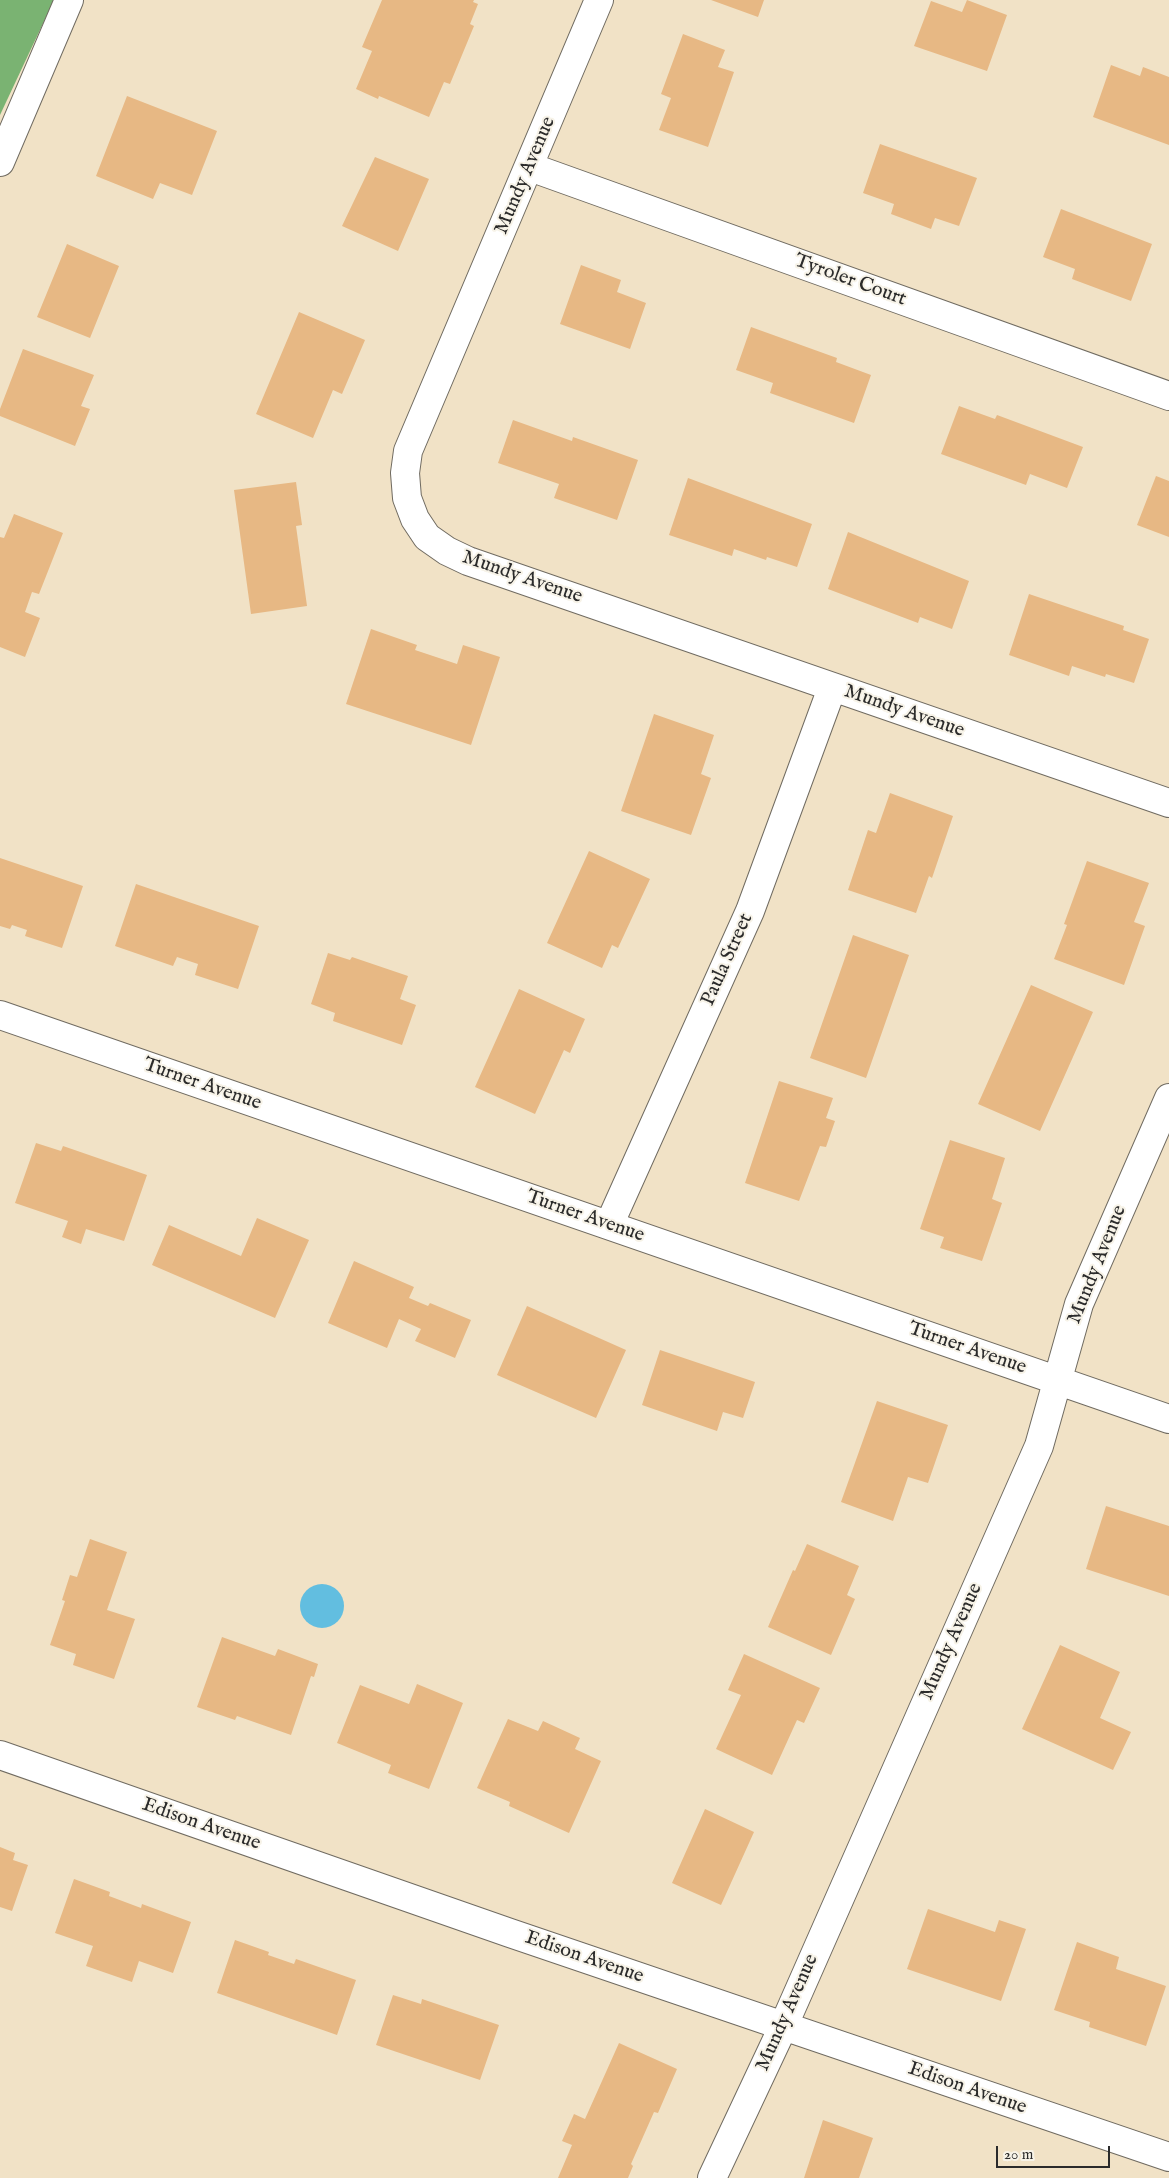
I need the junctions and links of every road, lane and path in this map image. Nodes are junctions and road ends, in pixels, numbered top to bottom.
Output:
1 (69, 0) edge
2 (599, 0) edge
3 (0, 162) edge
4 (530, 167) junction
5 (1169, 396) edge
6 (832, 688) junction
7 (1169, 803) edge
8 (0, 1015) edge
9 (1169, 1098) edge
10 (609, 1225) junction
11 (1057, 1380) junction
12 (1169, 1420) edge
13 (0, 1755) edge
14 (783, 2026) junction
15 (1169, 2158) edge
16 (712, 2178) edge

1 - 3 street
2 - 4 street, Mundy Avenue
4 - 5 street, Tyroler Court
4 - 6 street, Mundy Avenue
6 - 7 street, Mundy Avenue
6 - 10 street, Paula Street
8 - 10 street, Turner Avenue
9 - 11 street, Mundy Avenue
10 - 11 street, Turner Avenue
11 - 12 street, Turner Avenue
11 - 14 street, Mundy Avenue
13 - 14 street, Edison Avenue
14 - 15 street, Edison Avenue
14 - 16 street, Mundy Avenue

